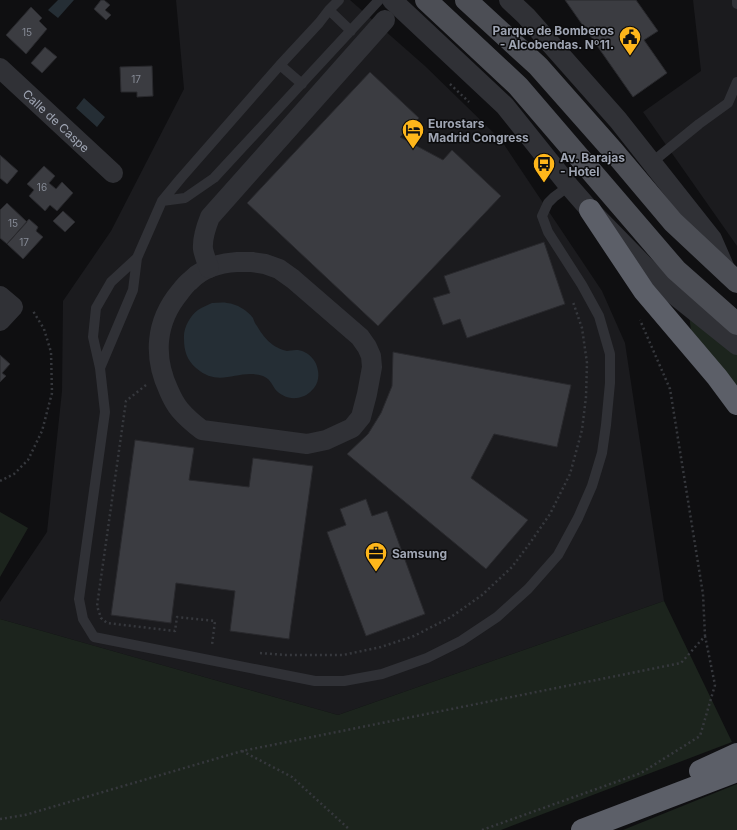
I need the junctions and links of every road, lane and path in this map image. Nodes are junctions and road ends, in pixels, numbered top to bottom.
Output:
1 (339, 0) edge
2 (379, 0) edge
3 (392, 0) edge
4 (426, 0) edge
5 (466, 0) edge
6 (509, 0) edge
7 (737, 0) edge
8 (737, 4) edge
9 (329, 10) junction
10 (385, 20) dead end
11 (351, 30) junction
12 (280, 65) junction
13 (0, 68) edge
14 (447, 81) dead end
15 (737, 82) edge
16 (302, 84) junction
17 (474, 106) dead end
18 (652, 163) junction
19 (114, 172) dead end
20 (569, 186) junction
21 (162, 201) junction
22 (590, 210) junction
23 (137, 258) junction
24 (209, 268) junction
25 (732, 277) edge
26 (571, 298) dead end
27 (4, 308) edge
28 (737, 324) edge
29 (737, 345) edge
30 (100, 368) junction
31 (163, 380) junction
32 (737, 404) edge
33 (0, 481) edge
34 (705, 636) dead end
35 (211, 648) dead end
36 (255, 653) dead end
37 (737, 754) edge
38 (737, 771) edge
39 (612, 818) junction
40 (0, 819) edge
41 (350, 830) edge
42 (482, 830) edge
43 (582, 830) edge

1 - 9 lane
2 - 11 lane
3 - 20 street
4 - 28 main road
5 - 25 main road
6 - 18 street
7 - 8 lane
9 - 11 lane
9 - 12 lane
10 - 24 street
11 - 16 lane
12 - 16 lane
12 - 21 lane
13 - 19 street, Calle de Caspe
14 - 17 path
15 - 18 lane
16 - 21 lane
18 - 25 street
20 - 22 street
20 - 30 lane
21 - 23 lane
22 - 29 street
22 - 32 highway
23 - 30 lane
23 - 30 lane
24 - 31 street
24 - 31 street
26 - 36 path
27 - 33 path
31 - 35 path
34 - 42 path
37 - 39 highway
38 - 39 highway
39 - 43 highway
40 - 41 path

